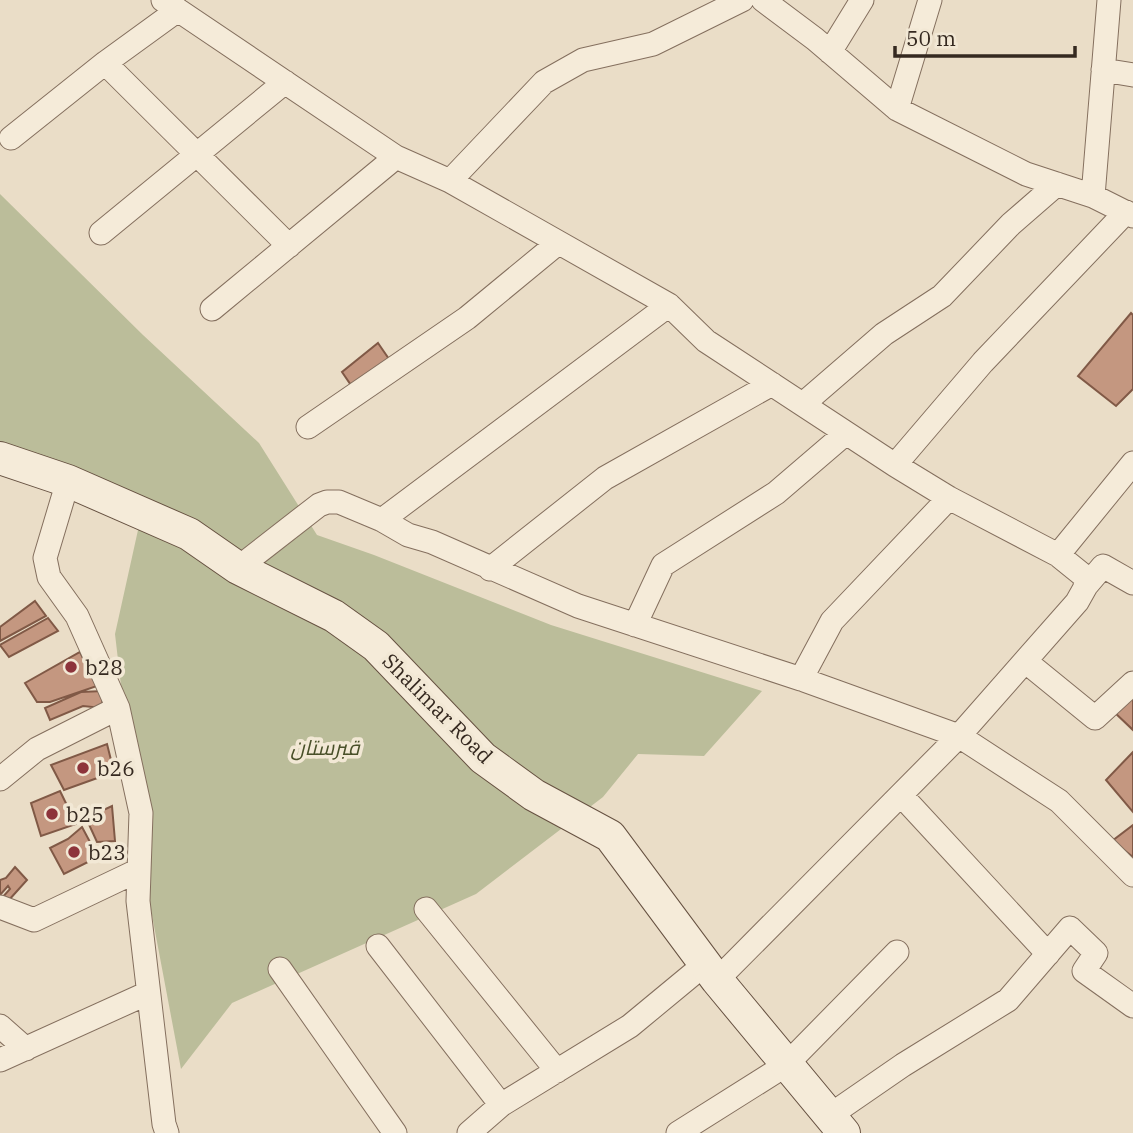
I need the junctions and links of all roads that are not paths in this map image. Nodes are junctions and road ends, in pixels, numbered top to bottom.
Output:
1 (742, 0) edge
2 (763, 0) edge
3 (862, 0) edge
4 (930, 0) edge
5 (1109, 0) edge
6 (171, 5) edge
7 (830, 52) junction
8 (105, 63) junction
9 (1103, 70) junction
10 (1133, 75) edge
11 (285, 82) junction
12 (897, 109) junction
13 (11, 138) dead end
14 (196, 154) junction
15 (396, 158) junction
16 (450, 181) junction
17 (1057, 184) junction
18 (1093, 196) junction
19 (1129, 214) edge
20 (101, 233) dead end
21 (558, 243) junction
22 (289, 246) junction
23 (669, 305) junction
24 (212, 309) dead end
25 (772, 384) junction
26 (803, 404) junction
27 (308, 427) dead end
28 (846, 433) junction
29 (0, 458) edge
30 (1133, 463) edge
31 (895, 465) junction
32 (68, 481) junction
33 (949, 498) junction
34 (382, 520) junction
35 (1058, 555) junction
36 (237, 568) junction
37 (490, 569) junction
38 (1133, 583) edge
39 (1086, 586) junction
40 (635, 625) junction
41 (1025, 660) junction
42 (801, 679) junction
43 (1133, 683) edge
44 (118, 708) junction
45 (958, 736) junction
46 (0, 779) edge
47 (901, 795) junction
48 (139, 870) junction
49 (1133, 875) edge
50 (0, 906) edge
51 (426, 909) dead end
52 (378, 946) dead end
53 (897, 952) dead end
54 (1048, 954) junction
55 (280, 969) dead end
56 (711, 972) junction
57 (148, 993) junction
58 (1133, 1006) edge
59 (0, 1026) edge
60 (26, 1049) junction
61 (0, 1060) edge
62 (786, 1065) junction
63 (557, 1071) junction
64 (501, 1105) junction
65 (836, 1124) edge
66 (167, 1133) edge
67 (395, 1133) edge
68 (469, 1133) edge
69 (678, 1133) edge

1 - 16 street
2 - 7 street
3 - 7 street
4 - 12 street
5 - 9 street
6 - 8 street
6 - 11 street
7 - 12 street
8 - 13 street
8 - 14 street
9 - 10 street
9 - 18 street
11 - 14 street
11 - 15 street
12 - 17 street
14 - 20 street
14 - 22 street
15 - 16 street
15 - 22 street
16 - 21 street
17 - 18 street
17 - 26 street
18 - 19 street
19 - 31 street
21 - 23 street
21 - 27 street
22 - 24 street
23 - 25 street
23 - 34 street
25 - 26 street
25 - 37 street
26 - 28 street
28 - 31 street
28 - 40 street
29 - 32 street, Shalimar Road
30 - 35 street
31 - 33 street
32 - 36 street, Shalimar Road
32 - 44 street
33 - 35 street
33 - 42 street
34 - 36 street
34 - 37 street
35 - 39 street
36 - 56 street, Shalimar Road
37 - 40 street
38 - 39 street
39 - 41 street
40 - 42 street
41 - 43 street
41 - 45 street
42 - 45 street
44 - 46 street
44 - 48 street
45 - 47 street
45 - 49 street
47 - 54 street
47 - 56 street
48 - 50 street
48 - 57 street
51 - 63 street
52 - 64 street
53 - 62 street
54 - 58 street
54 - 65 street
55 - 67 street
56 - 62 street, Shalimar Road
56 - 63 street
57 - 60 street
57 - 66 street
59 - 60 street
60 - 61 street
62 - 65 street, Shalimar Road
62 - 69 street
63 - 64 street
64 - 68 street

